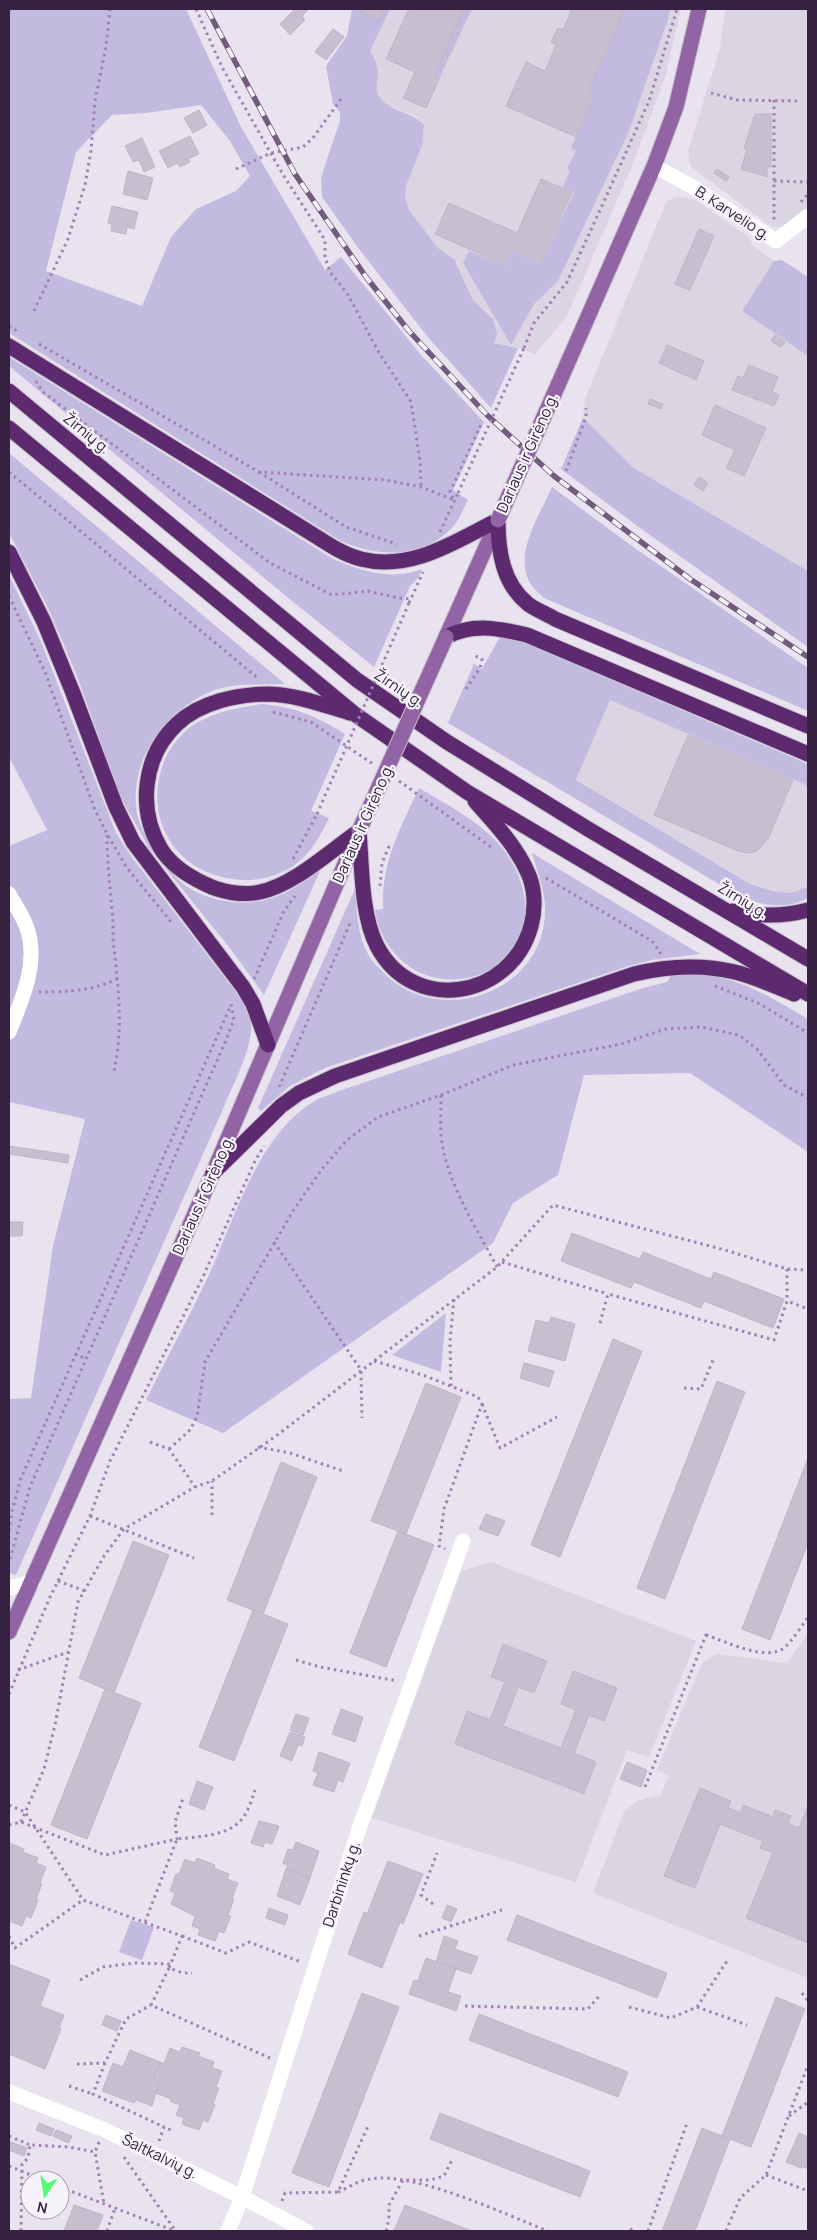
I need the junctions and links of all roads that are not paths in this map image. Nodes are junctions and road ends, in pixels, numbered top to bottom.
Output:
1 (700, 9) edge
2 (654, 166) junction
3 (808, 216) edge
4 (9, 346) edge
5 (9, 391) edge
6 (9, 428) edge
7 (498, 520) junction
8 (9, 552) edge
9 (446, 637) junction
10 (356, 715) junction
11 (808, 726) edge
12 (808, 754) edge
13 (467, 792) junction
14 (359, 831) junction
15 (9, 894) edge
16 (723, 909) junction
17 (808, 910) edge
18 (808, 959) edge
19 (808, 994) edge
20 (808, 999) edge
21 (9, 1032) edge
22 (268, 1046) junction
23 (213, 1173) junction
24 (464, 1540) dead end
25 (32, 1582) junction
26 (9, 1588) edge
27 (9, 1632) edge
28 (9, 2092) edge
29 (242, 2197) junction
30 (228, 2231) edge
31 (306, 2231) edge

1 - 2 main road, Dariaus ir Girėno g.
2 - 3 street, B. Karvelio g.
2 - 7 main road, Dariaus ir Girėno g., bridge
4 - 7 highway
5 - 16 highway, Žirnių g.
6 - 10 highway
7 - 9 main road, Dariaus ir Girėno g.
7 - 11 highway
8 - 22 highway
9 - 12 highway
9 - 14 main road, Dariaus ir Girėno g., bridge
10 - 13 highway
10 - 14 highway
13 - 14 highway
13 - 19 highway
14 - 22 main road, Dariaus ir Girėno g.
15 - 21 street
16 - 17 highway
16 - 18 highway, Žirnių g.
20 - 23 highway
22 - 23 main road, Dariaus ir Girėno g.
23 - 25 main road, Dariaus ir Girėno g.
24 - 29 street, Darbininkų g.
25 - 26 street
25 - 27 main road, Dariaus ir Girėno g.
28 - 29 street, Šaltkalvių g.
29 - 30 street, Darbininkų g.
29 - 31 street, Šaltkalvių g.

